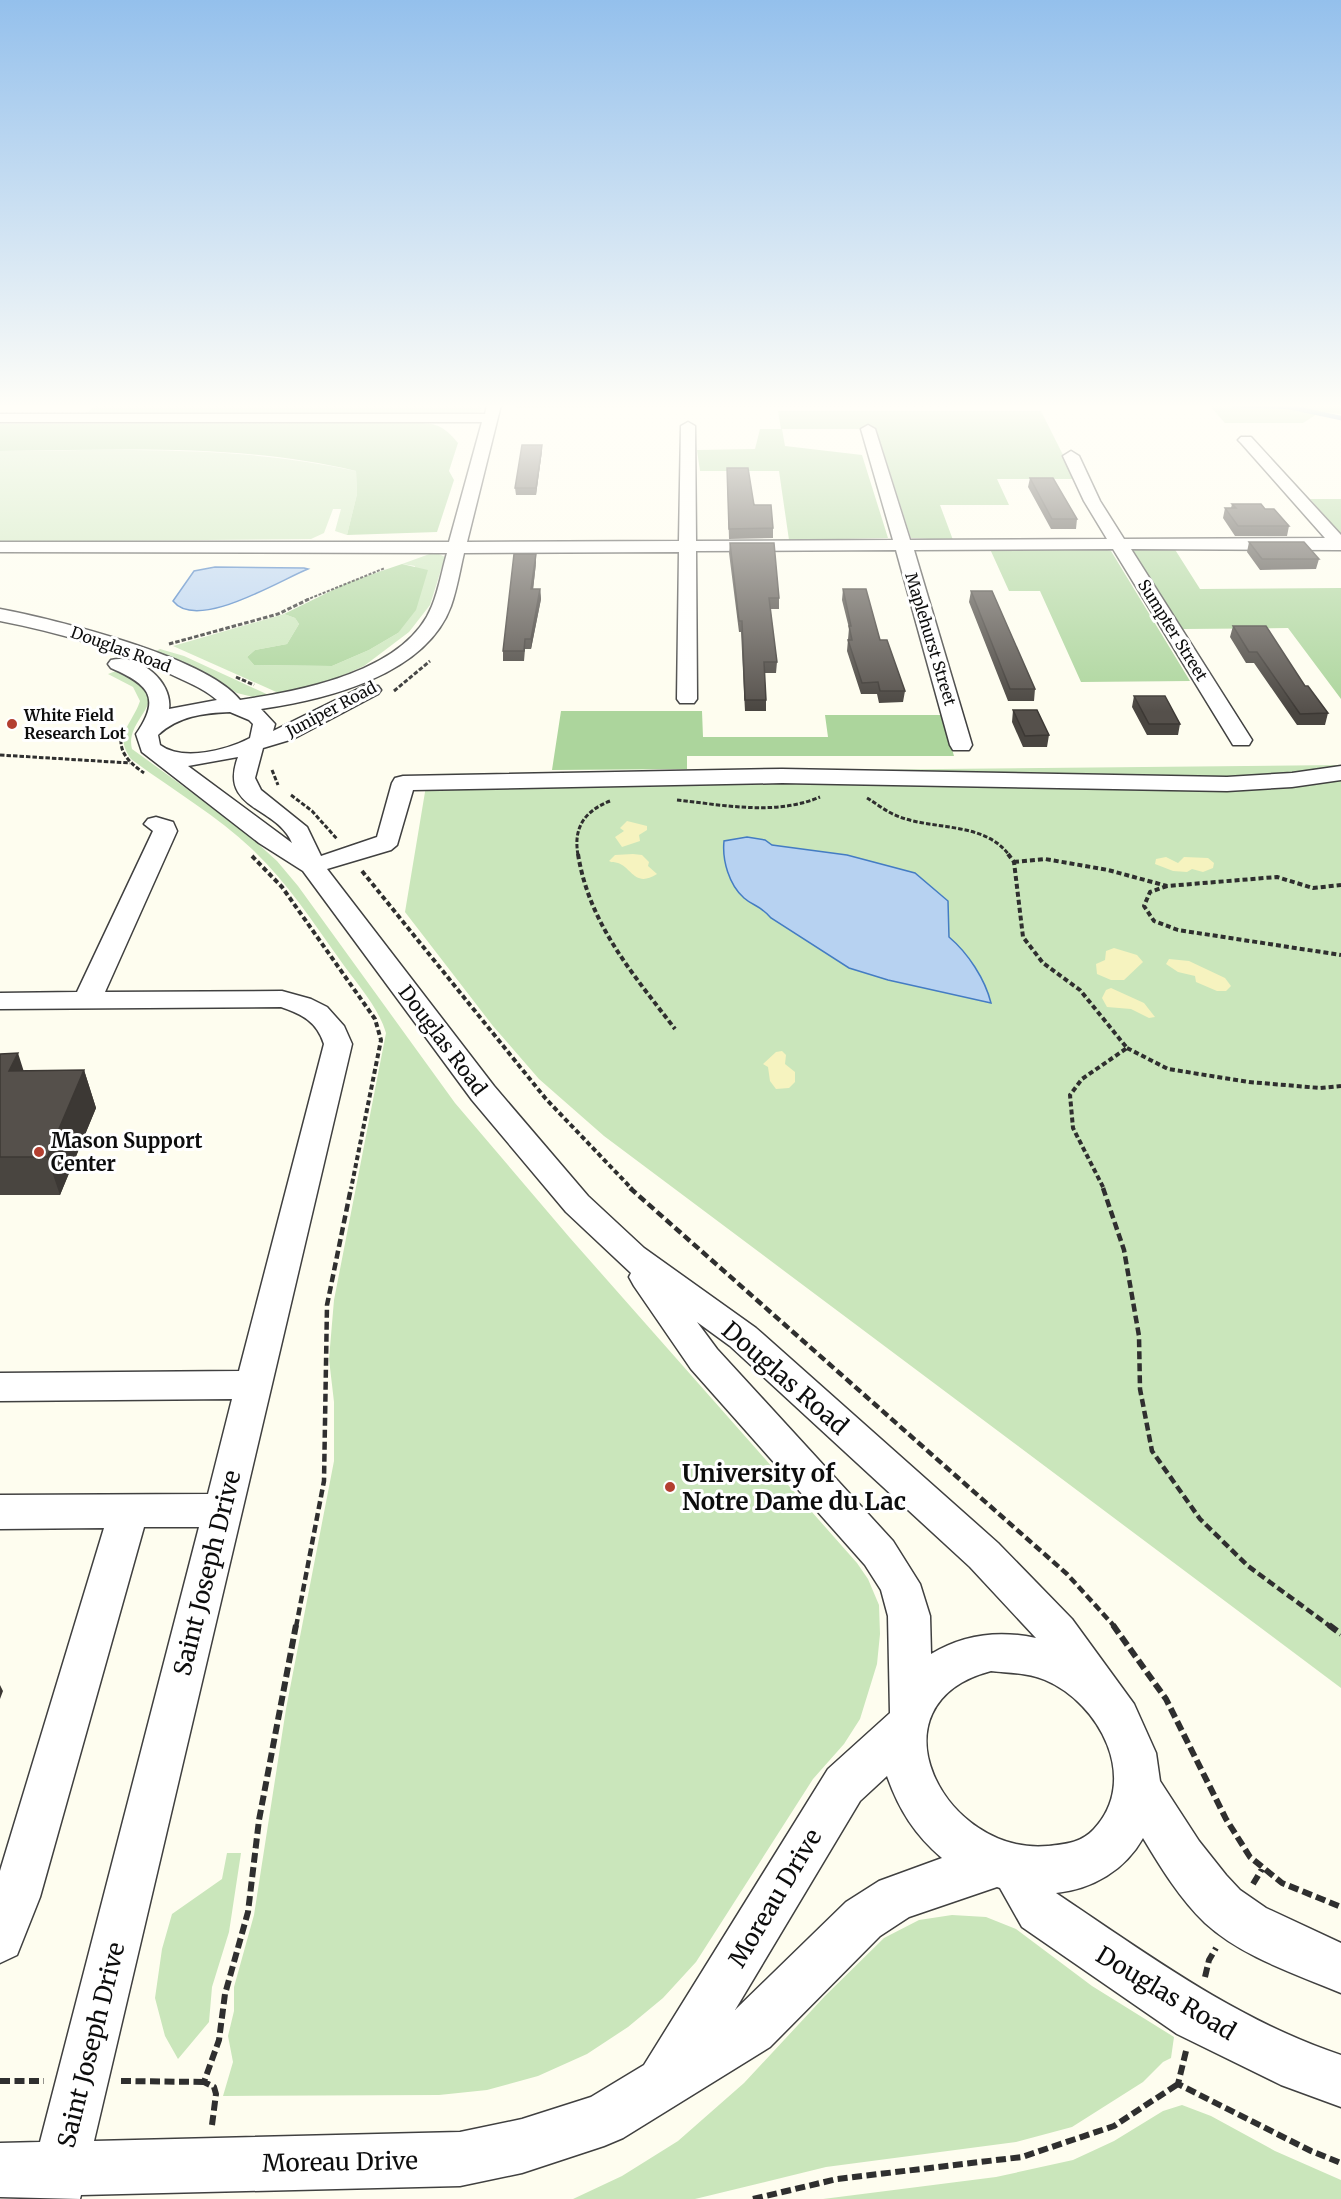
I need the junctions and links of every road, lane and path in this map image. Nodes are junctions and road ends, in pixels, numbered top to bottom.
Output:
1 (468, 508) edge
2 (687, 508) edge
3 (892, 508) edge
4 (1096, 508) edge
5 (1307, 508) edge
6 (1119, 544) junction
7 (1340, 544) edge
8 (903, 545) junction
9 (686, 546) junction
10 (0, 547) edge
11 (434, 548) junction
12 (458, 548) junction
13 (0, 615) edge
14 (0, 628) edge
15 (166, 645) dead end
16 (388, 667) junction
17 (687, 699) dead end
18 (236, 706) junction
19 (125, 725) dead end
20 (154, 726) junction
21 (1241, 740) dead end
22 (256, 744) junction
23 (962, 745) dead end
24 (0, 755) edge
25 (160, 755) junction
26 (130, 763) junction
27 (273, 765) dead end
28 (1341, 773) edge
29 (149, 777) dead end
30 (827, 793) dead end
31 (861, 794) dead end
32 (615, 799) dead end
33 (676, 800) dead end
34 (156, 824) dead end
35 (245, 849) dead end
36 (350, 855) junction
37 (1014, 862) junction
38 (312, 866) junction
39 (1341, 885) edge
40 (1167, 886) junction
41 (1341, 955) edge
42 (87, 1000) junction
43 (0, 1001) edge
44 (675, 1029) dead end
45 (1127, 1048) junction
46 (1341, 1086) edge
47 (632, 1257) junction
48 (253, 1385) junction
49 (0, 1387) edge
50 (129, 1510) junction
51 (223, 1510) junction
52 (0, 1512) edge
53 (1341, 1634) edge
54 (1098, 1694) junction
55 (907, 1720) junction
56 (1137, 1786) junction
57 (1006, 1868) junction
58 (1341, 1906) edge
59 (0, 1938) edge
60 (1341, 1968) edge
61 (1341, 2081) edge
62 (663, 2082) junction
63 (1178, 2084) dead end
64 (206, 2166) junction
65 (0, 2170) edge
66 (57, 2185) edge
67 (753, 2199) edge

1 - 12 street, Juniper Road
2 - 9 street
3 - 8 street, Maplehurst Street
4 - 6 street, Sumpter Street
5 - 7 street
6 - 7 street
6 - 8 street
6 - 21 street, Sumpter Street
8 - 9 street
8 - 23 street, Maplehurst Street
9 - 12 street
9 - 17 street
10 - 11 street
11 - 12 street
11 - 15 path
12 - 16 street, Juniper Road
13 - 18 street, Douglas Road
14 - 20 street, Douglas Road
16 - 18 street, Juniper Road
16 - 22 street, Juniper Road
18 - 20 street, Juniper Road
18 - 22 street, Douglas Road
19 - 26 path
20 - 25 street
22 - 25 street
22 - 38 street, Douglas Road
24 - 26 path
25 - 38 street, Douglas Road
26 - 29 path
27 - 36 path
28 - 36 street
30 - 33 path
31 - 37 path
32 - 44 path
34 - 42 street
35 - 64 path
36 - 38 street
36 - 58 path
37 - 40 path
37 - 45 path
38 - 47 street, Douglas Road
39 - 40 path
40 - 41 path
42 - 43 street, Saint Joseph Drive
42 - 48 street, Saint Joseph Drive
45 - 46 path
45 - 53 path
47 - 54 street, Douglas Road
47 - 55 street, Douglas Road
48 - 49 street
48 - 51 street, Saint Joseph Drive
50 - 51 street
50 - 52 street
50 - 59 street
51 - 66 street, Saint Joseph Drive
54 - 55 street, Moreau Drive
54 - 56 street
55 - 57 street, Douglas Road
55 - 62 street, Moreau Drive
56 - 57 street
56 - 60 street
57 - 61 street, Douglas Road
57 - 62 street, Moreau Drive
62 - 64 street, Moreau Drive
63 - 67 path
64 - 66 street, Moreau Drive
65 - 66 street, Moreau Drive

